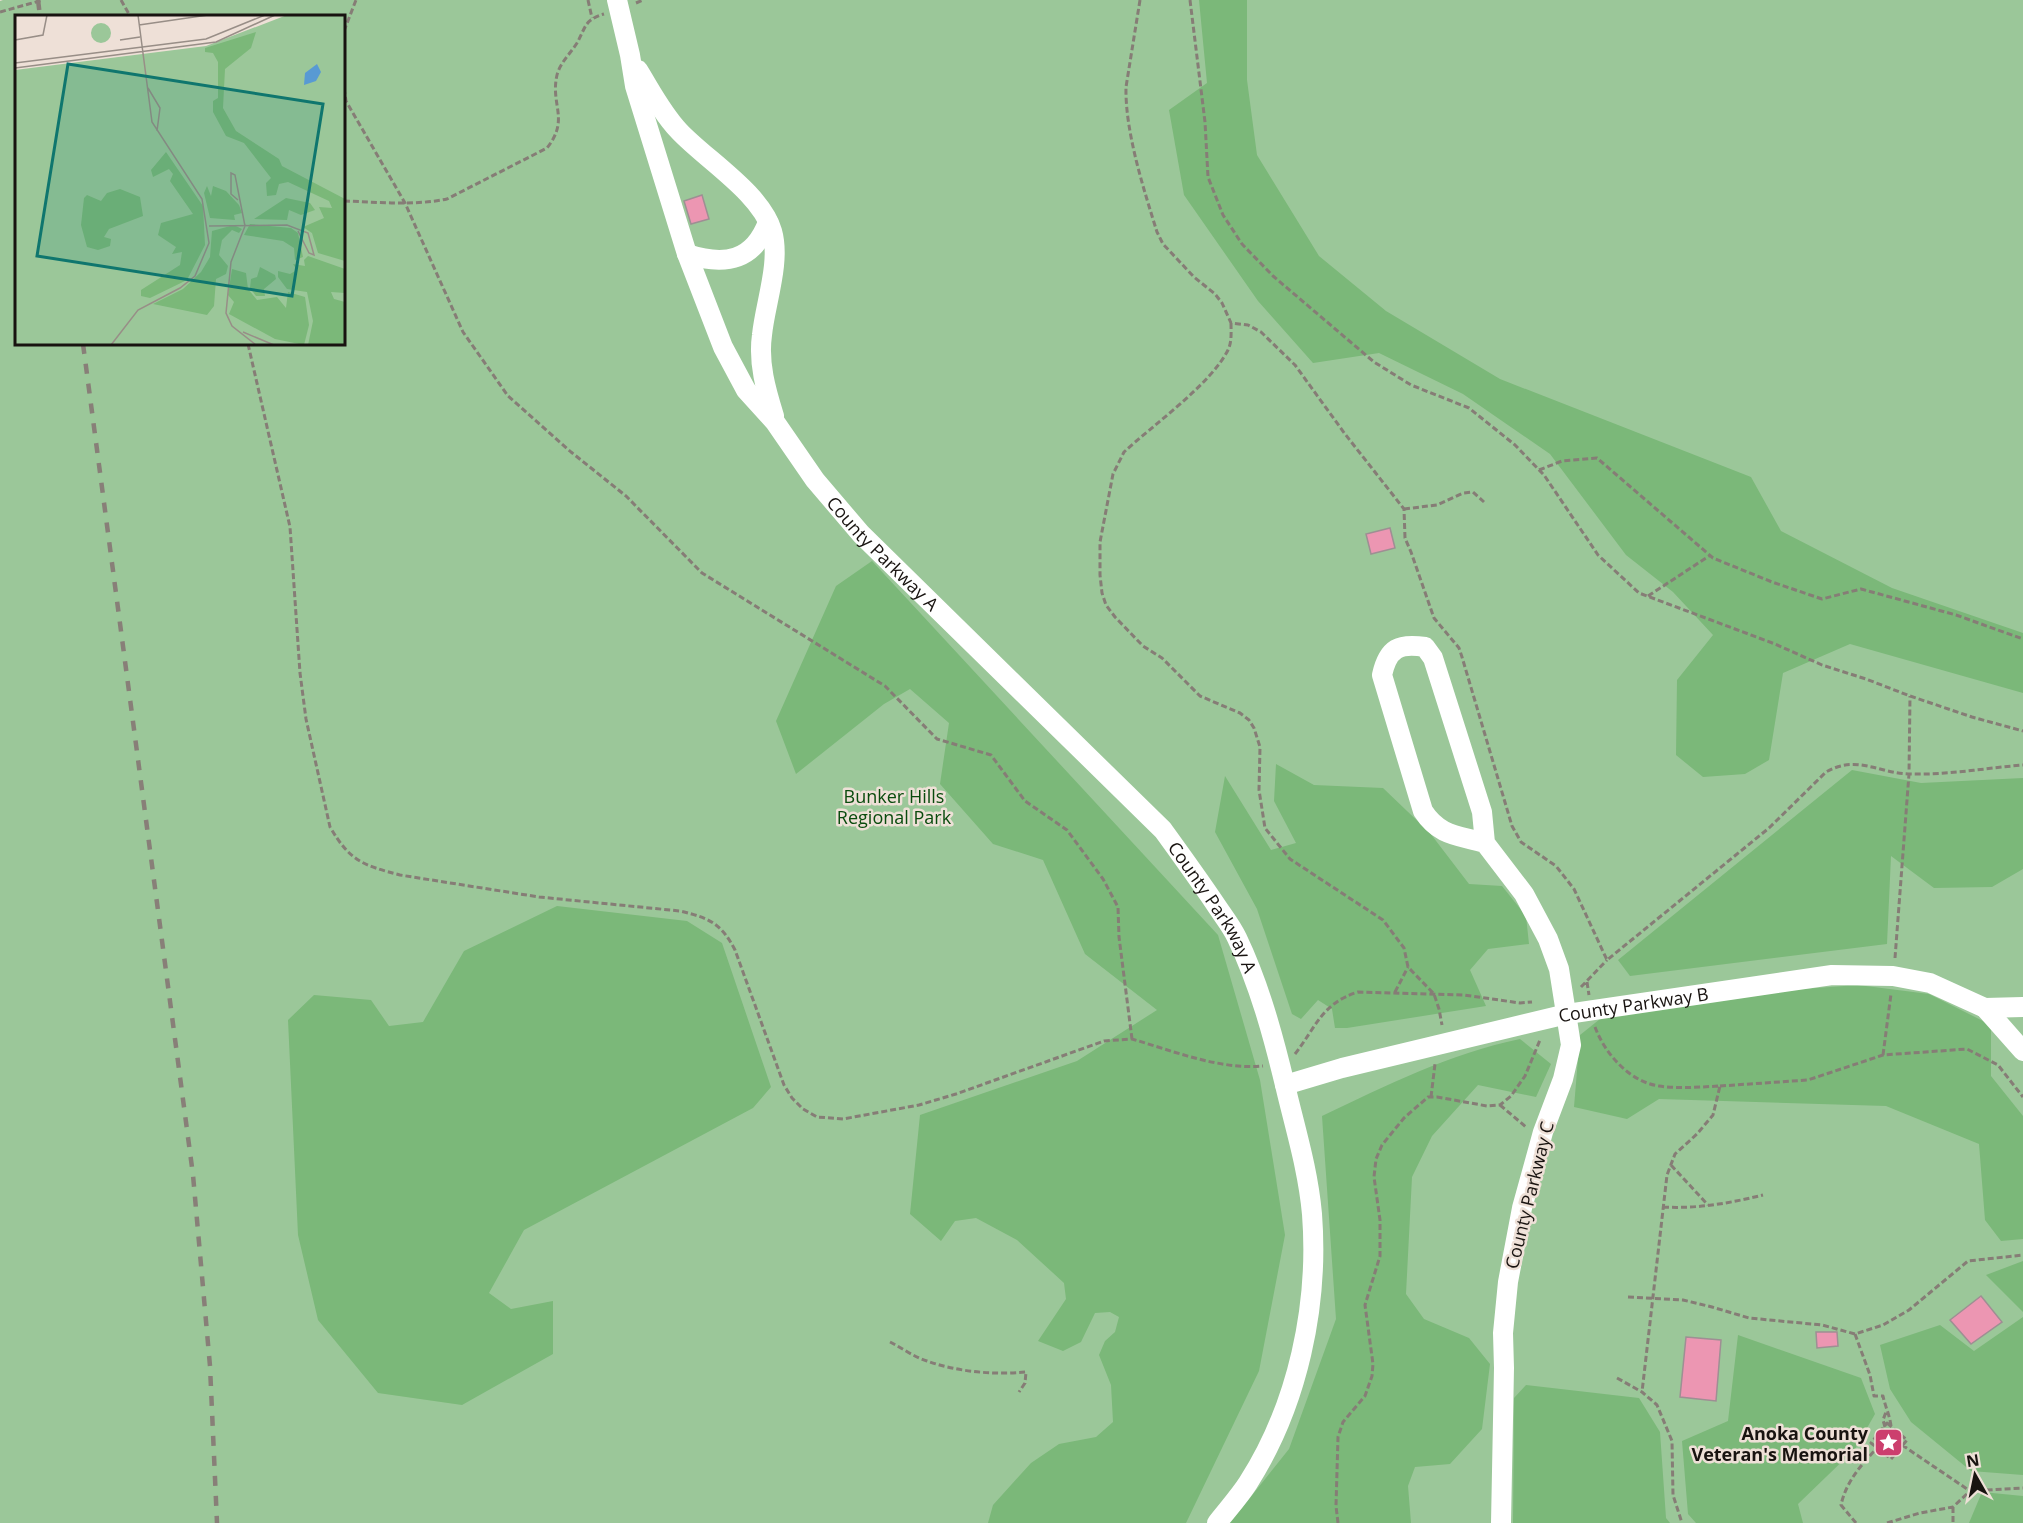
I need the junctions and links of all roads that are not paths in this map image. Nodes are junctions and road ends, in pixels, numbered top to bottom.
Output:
1 (612, 6) edge
2 (630, 55) junction
3 (768, 222) junction
4 (687, 254) junction
5 (775, 422) junction
6 (1485, 843) junction
7 (2023, 1007) edge
8 (1985, 1008) junction
9 (1567, 1014) junction
10 (2023, 1051) edge
11 (1285, 1085) junction
12 (1218, 1523) edge
13 (1501, 1523) edge

1 - 2 street, County Parkway A
2 - 3 street, County Parkway A
2 - 4 street, County Parkway A
3 - 4 street
3 - 5 street, County Parkway A
4 - 5 street, County Parkway A
5 - 11 street, County Parkway A
6 - 6 street
6 - 9 street, County Parkway C
7 - 8 street
8 - 9 street, County Parkway B
8 - 10 street
9 - 11 street, County Parkway B
9 - 13 street, County Parkway C
11 - 12 street, County Parkway A

